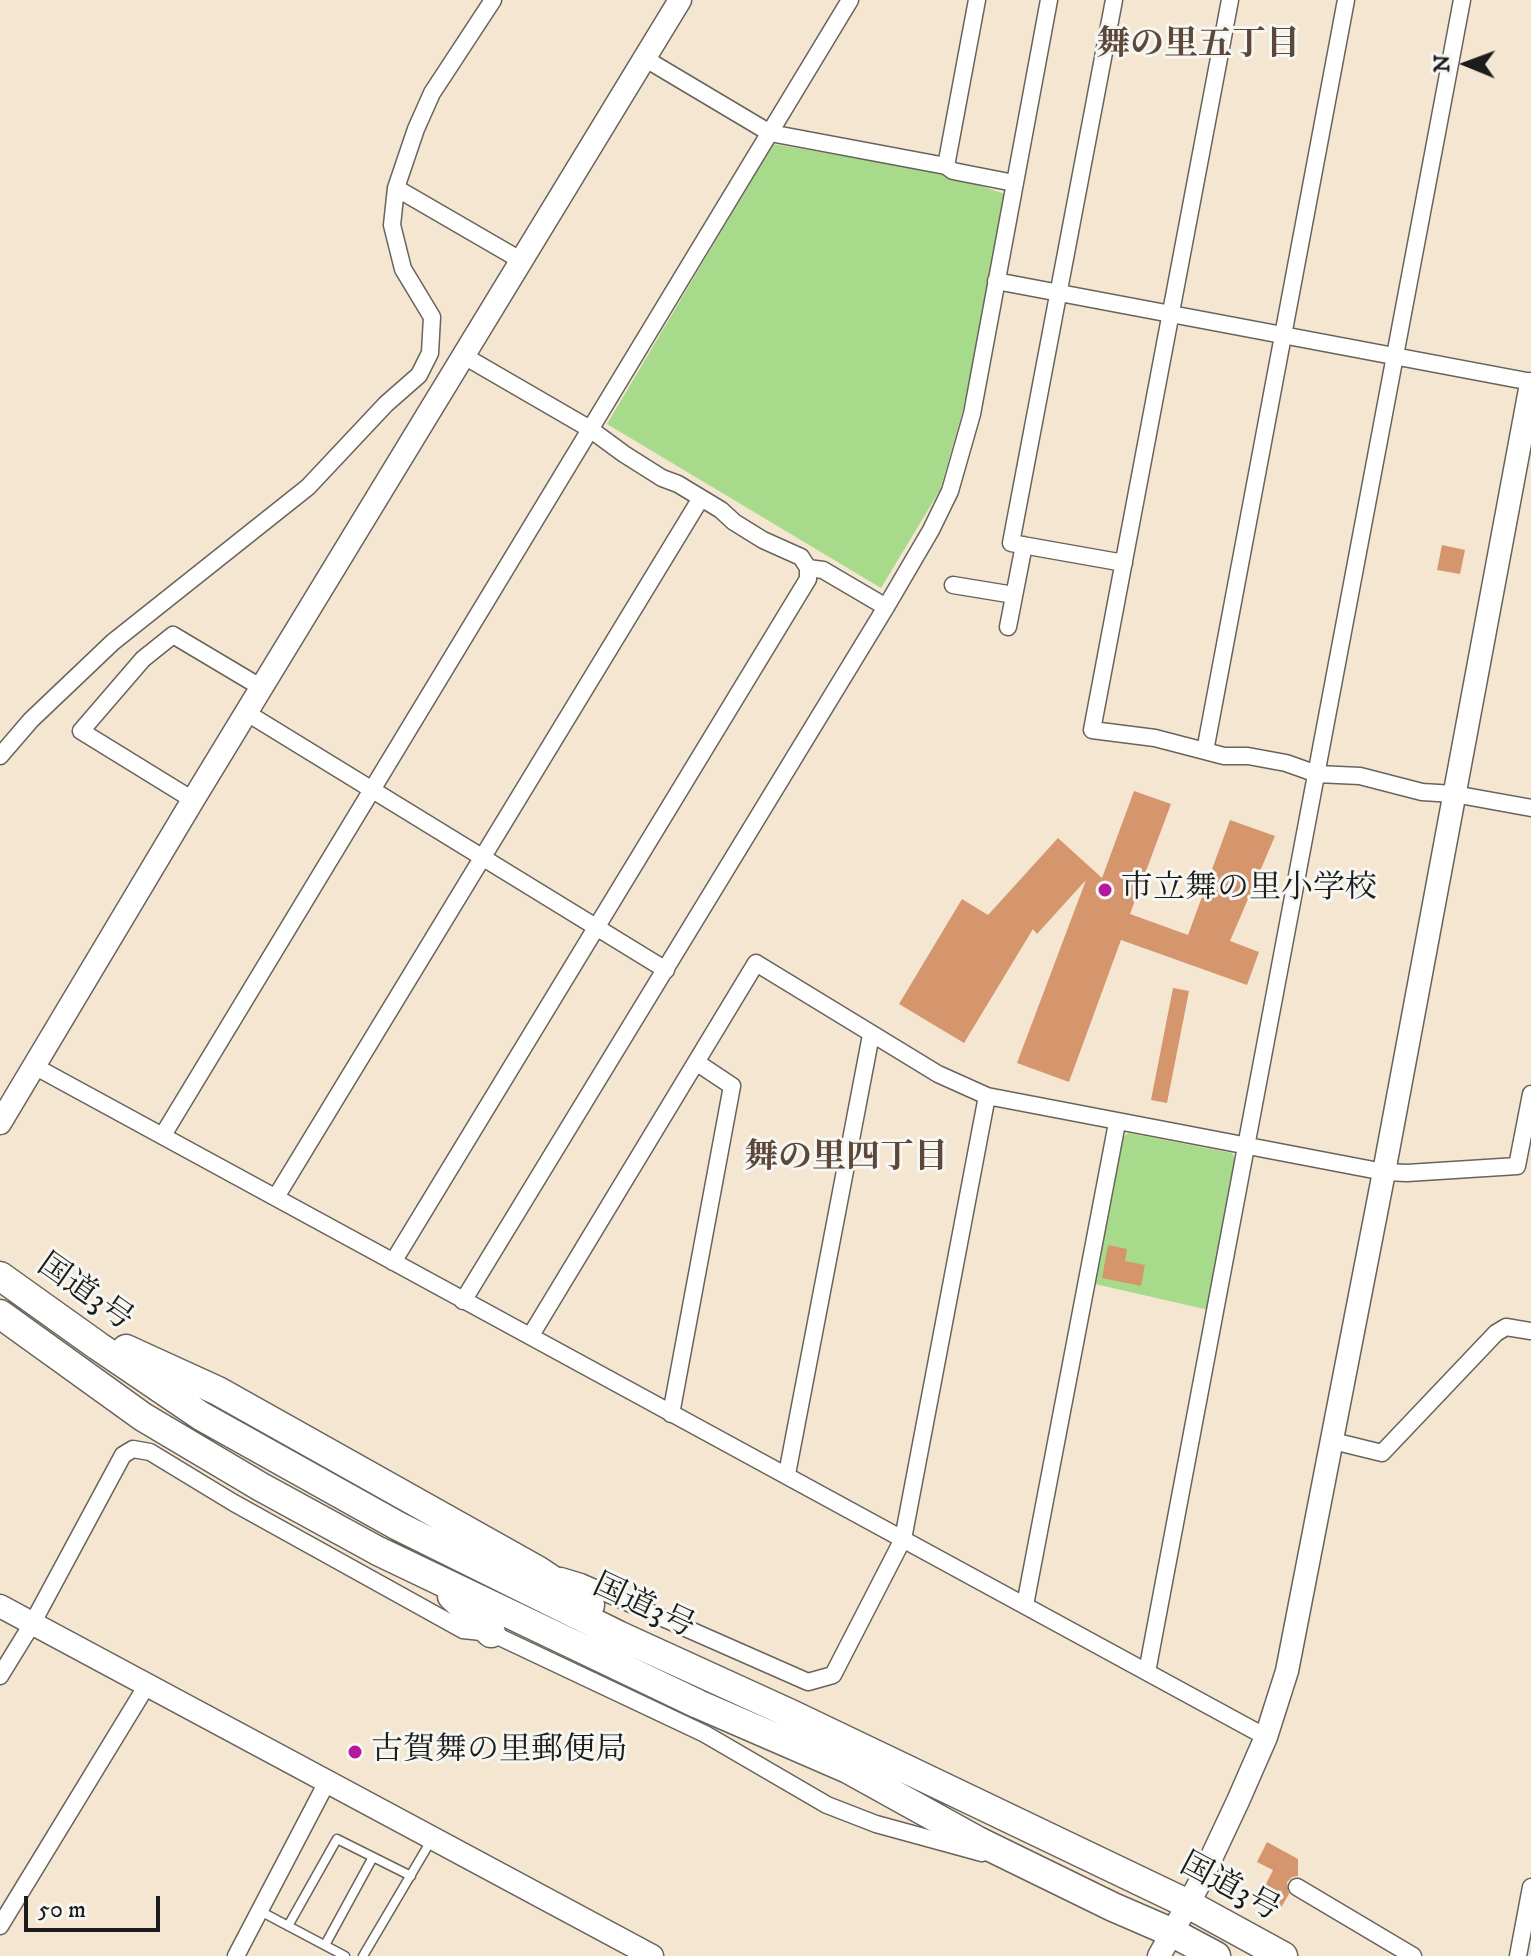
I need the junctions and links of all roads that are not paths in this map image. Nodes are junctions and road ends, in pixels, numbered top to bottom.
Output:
1 (493, 0) edge
2 (680, 0) edge
3 (850, 0) edge
4 (977, 0) edge
5 (1049, 0) edge
6 (1114, 0) edge
7 (1230, 0) edge
8 (1346, 0) edge
9 (1462, 0) edge
10 (644, 58) junction
11 (770, 133) junction
12 (946, 166) junction
13 (1014, 183) junction
14 (396, 188) junction
15 (522, 261) junction
16 (996, 281) junction
17 (1058, 294) junction
18 (1170, 314) junction
19 (1283, 336) junction
20 (1395, 355) junction
21 (464, 356) junction
22 (1531, 383) edge
23 (590, 429) junction
24 (701, 498) junction
25 (1024, 545) junction
26 (1124, 563) junction
27 (808, 568) junction
28 (953, 585) dead end
29 (1014, 595) junction
30 (886, 607) junction
31 (1008, 627) dead end
32 (262, 688) junction
33 (247, 713) junction
34 (1205, 751) junction
35 (0, 756) edge
36 (1317, 774) junction
37 (371, 789) junction
38 (1454, 794) junction
39 (193, 800) junction
40 (1531, 808) edge
41 (483, 857) junction
42 (597, 926) junction
43 (666, 970) junction
44 (871, 1035) junction
45 (696, 1062) junction
46 (34, 1066) junction
47 (1531, 1094) edge
48 (987, 1096) junction
49 (0, 1123) edge
50 (1117, 1123) junction
51 (163, 1135) junction
52 (1247, 1147) junction
53 (1384, 1172) junction
54 (276, 1197) junction
55 (393, 1262) junction
56 (0, 1276) edge
57 (463, 1301) junction
58 (0, 1314) edge
59 (1531, 1331) edge
60 (531, 1335) junction
61 (98, 1346) junction
62 (671, 1414) junction
63 (1333, 1441) junction
64 (787, 1474) junction
65 (903, 1539) junction
66 (537, 1570) junction
67 (435, 1579) junction
68 (1025, 1605) junction
69 (0, 1606) edge
70 (32, 1624) junction
71 (491, 1633) junction
72 (618, 1635) junction
73 (1147, 1672) junction
74 (0, 1676) edge
75 (147, 1685) junction
76 (1266, 1737) junction
77 (327, 1782) junction
78 (432, 1838) junction
79 (373, 1857) junction
80 (1024, 1863) junction
81 (411, 1876) junction
82 (1297, 1887) dead end
83 (1531, 1887) edge
84 (1188, 1904) junction
85 (260, 1911) junction
86 (0, 1926) edge
87 (288, 1926) junction
88 (1166, 1944) edge
89 (325, 1945) junction
90 (236, 1956) edge
91 (345, 1956) edge
92 (363, 1956) edge
93 (652, 1956) edge
94 (1216, 1956) edge
95 (1283, 1956) edge
96 (1413, 1956) edge
97 (1518, 1956) edge

1 - 14 street
2 - 10 street
3 - 11 street
4 - 12 street
5 - 13 street
6 - 17 street
7 - 18 street
8 - 19 street
9 - 20 street
10 - 11 street
10 - 15 street
11 - 12 street
11 - 23 street
12 - 13 street
13 - 16 street
14 - 15 street
14 - 35 street
15 - 21 street
16 - 17 street
16 - 30 street
17 - 18 street
17 - 25 street
18 - 19 street
18 - 26 street
19 - 20 street
19 - 34 street
20 - 22 street
20 - 36 street
21 - 23 street
21 - 32 street
22 - 38 street
23 - 24 street
23 - 37 street
24 - 27 street
24 - 41 street
25 - 26 street
25 - 29 street
26 - 34 street
27 - 30 street
27 - 42 street
28 - 29 street
29 - 31 street
30 - 43 street
32 - 33 street
32 - 39 street
33 - 37 street
33 - 39 street
34 - 36 street
36 - 38 street
36 - 52 street
37 - 41 street
37 - 51 street
38 - 40 street
38 - 53 street
39 - 46 street
41 - 42 street
41 - 54 street
42 - 43 street
42 - 55 street
43 - 57 street
44 - 45 street
44 - 48 street
44 - 64 street
45 - 60 street
45 - 62 street
46 - 49 street
46 - 51 street
47 - 53 street
48 - 50 street
48 - 65 street
50 - 52 street
50 - 68 street
51 - 54 street
52 - 53 street
52 - 73 street
53 - 63 street
54 - 55 street
55 - 57 street
56 - 61 highway, 国道3号
57 - 60 street
58 - 67 highway, 国道3号
59 - 63 street
60 - 62 street
61 - 66 highway
61 - 72 highway, 国道3号
62 - 64 street
63 - 76 street
64 - 65 street
65 - 66 street
65 - 68 street
66 - 72 highway
67 - 71 highway
67 - 80 highway, 国道3号
68 - 73 street
69 - 70 street
70 - 71 street
70 - 74 street
70 - 75 street
71 - 80 street
72 - 84 highway, 国道3号
73 - 76 street
75 - 77 street
75 - 86 street
76 - 84 street
77 - 78 street
77 - 85 street
78 - 81 lane
78 - 93 street
79 - 81 lane
79 - 87 lane
79 - 89 lane
80 - 88 highway, 国道3号
81 - 92 lane
82 - 96 street
83 - 97 street
84 - 88 street
84 - 95 highway, 国道3号
85 - 87 lane
85 - 90 street
87 - 89 lane
88 - 94 highway, 国道3号
89 - 91 lane

